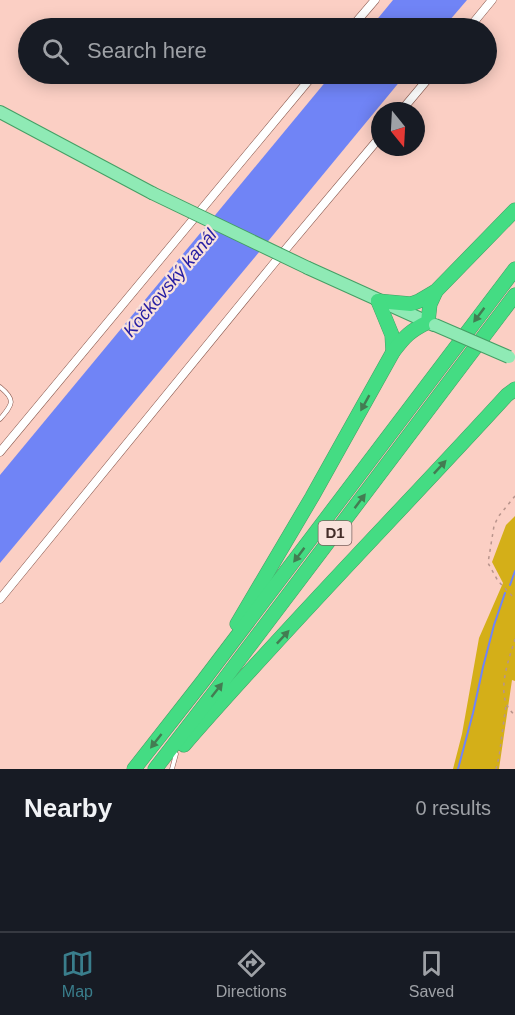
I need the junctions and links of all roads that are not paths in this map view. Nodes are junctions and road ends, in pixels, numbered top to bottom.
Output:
1 (375, 0) edge
2 (492, 0) edge
3 (360, 18) edge
4 (477, 18) edge
5 (306, 84) edge
6 (424, 84) edge
7 (409, 102) edge
8 (0, 112) edge
9 (371, 148) edge
10 (515, 210) edge
11 (515, 269) edge
12 (436, 291) junction
13 (515, 296) edge
14 (378, 301) junction
15 (431, 324) junction
16 (393, 352) junction
17 (512, 358) edge
18 (515, 376) edge
19 (0, 387) edge
20 (511, 392) edge
21 (0, 419) edge
22 (0, 452) edge
23 (0, 599) edge
24 (203, 681) junction
25 (176, 754) junction
26 (134, 769) edge
27 (155, 769) edge
28 (172, 769) edge

1 - 3 street
2 - 4 street
5 - 22 street
6 - 7 street
8 - 14 main road, bridge
9 - 23 street
10 - 12 highway
11 -> 24 highway, D1
12 - 14 highway
12 - 15 highway
27 -> 13 highway, D1
14 - 15 main road
14 - 16 highway
15 - 16 highway
15 - 17 main road, bridge
16 -> 24 highway
18 - 20 highway
19 - 21 lane
25 -> 20 highway
24 -> 26 highway, D1
25 - 27 highway
25 - 28 lane

